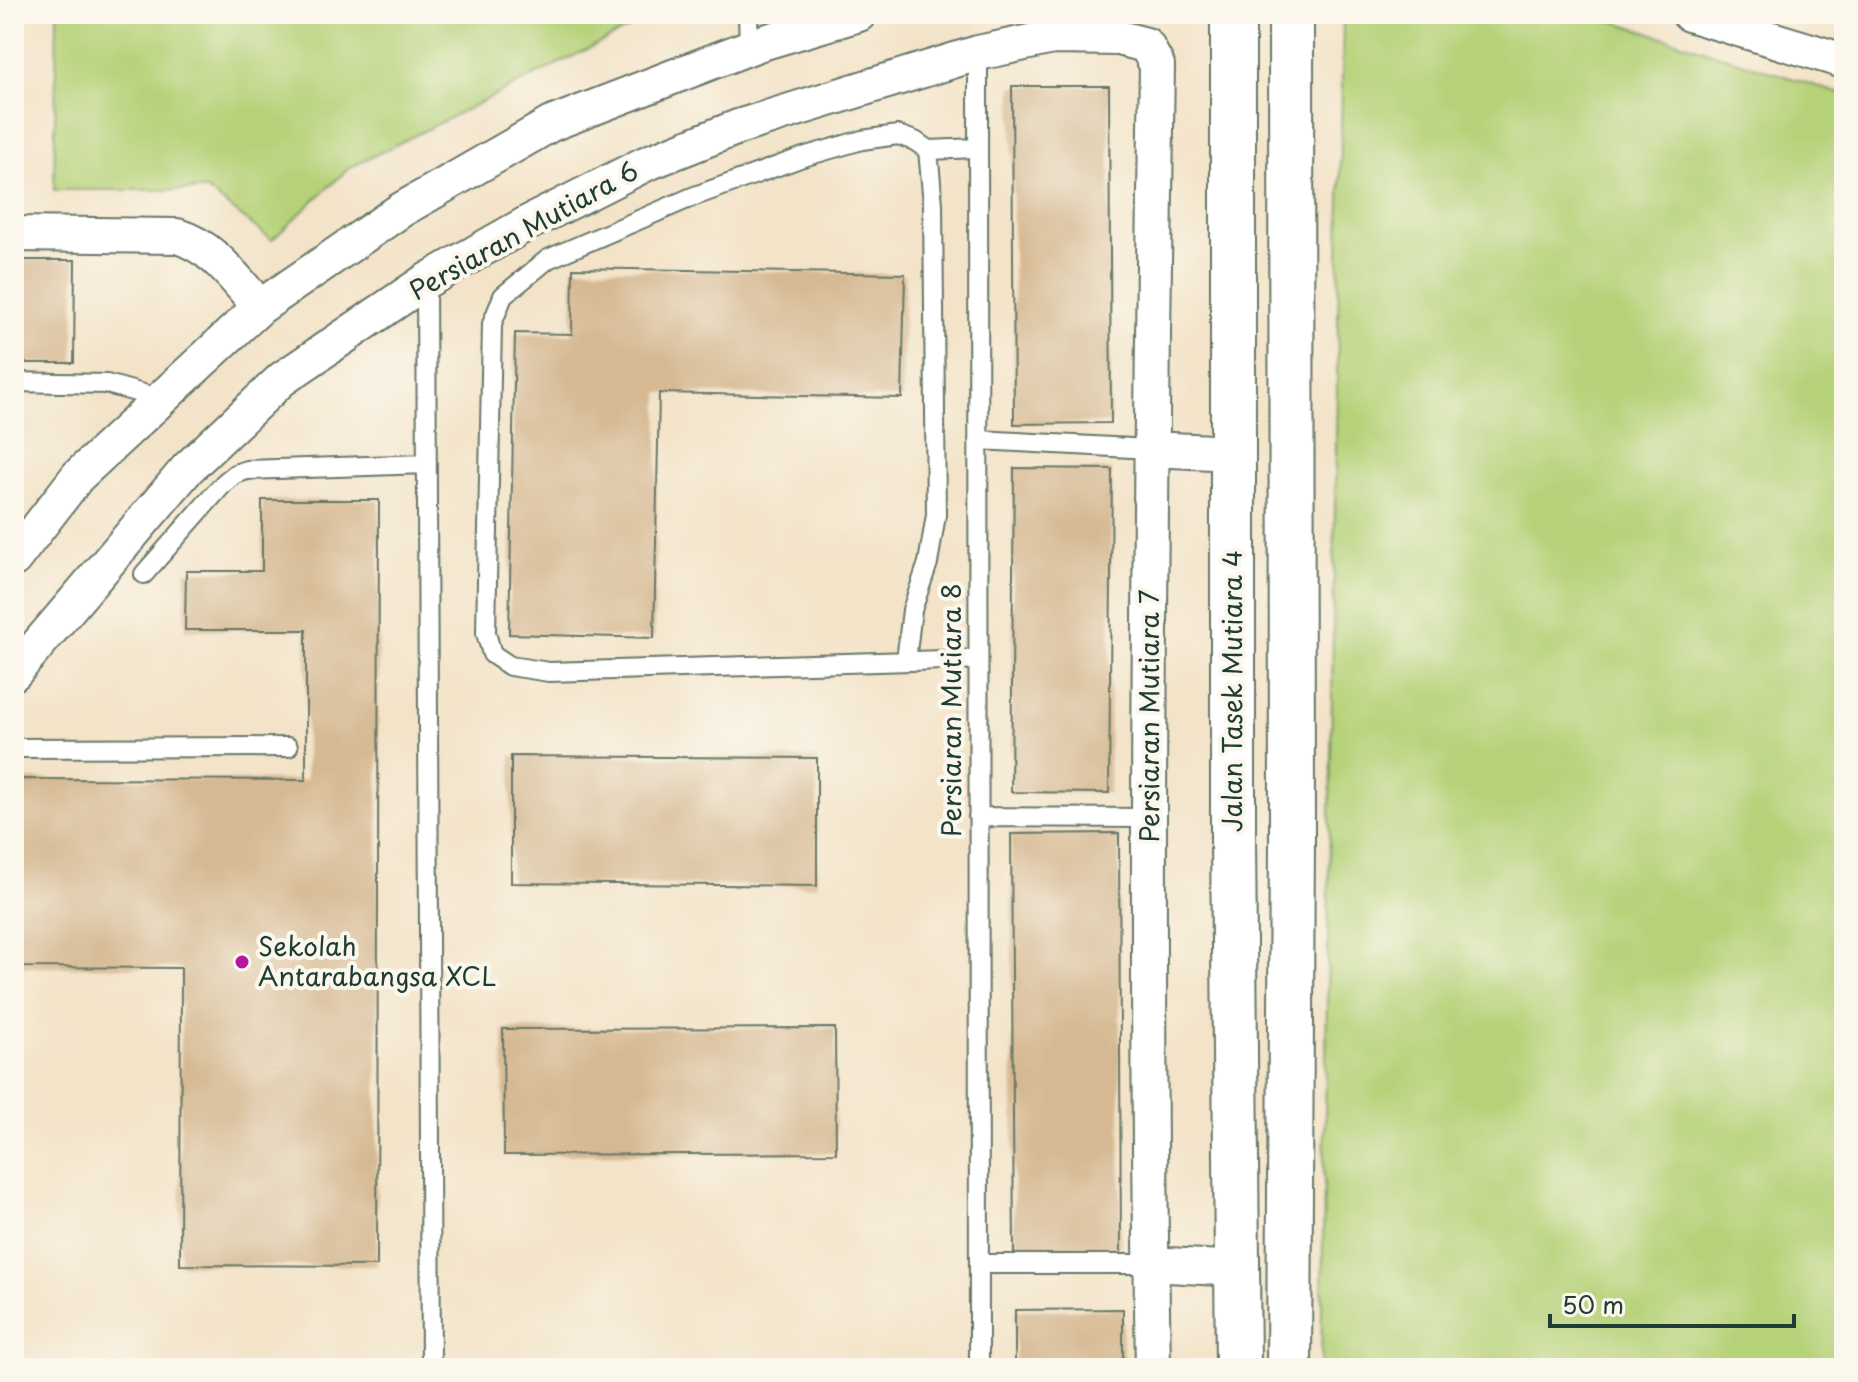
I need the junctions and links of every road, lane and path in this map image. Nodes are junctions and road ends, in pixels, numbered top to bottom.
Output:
1 (859, 14) edge
2 (1233, 14) edge
3 (1291, 14) edge
4 (1689, 14) edge
5 (748, 31) edge
6 (978, 53) junction
7 (1844, 61) edge
8 (1157, 65) joint
9 (978, 148) junction
10 (928, 150) junction
11 (14, 234) edge
12 (426, 281) junction
13 (260, 307) junction
14 (14, 382) edge
15 (161, 399) junction
16 (978, 440) junction
17 (1151, 449) junction
18 (1233, 453) junction
19 (427, 464) junction
20 (14, 559) edge
21 (144, 574) dead end
22 (978, 659) junction
23 (906, 661) junction
24 (14, 673) edge
25 (288, 747) dead end
26 (14, 748) edge
27 (978, 817) junction
28 (1149, 818) junction
29 (1233, 839) junction
30 (1292, 840) junction
31 (979, 1264) junction
32 (1151, 1264) junction
33 (1238, 1269) junction
34 (431, 1368) edge
35 (979, 1368) edge
36 (1153, 1368) edge
37 (1238, 1368) edge
38 (1289, 1368) edge

1 - 5 street
2 - 18 street, Jalan Tasek Mutiara 4
3 - 30 street
4 - 7 street
5 - 13 street
6 - 8 street, Persiaran Mutiara 6
6 - 9 lane, Persiaran Mutiara 8
6 - 12 street, Persiaran Mutiara 6
8 - 17 street, Persiaran Mutiara 7
9 - 10 lane
9 - 16 lane, Persiaran Mutiara 8
10 - 23 lane
10 - 23 lane
11 - 13 street
12 - 19 lane
12 - 24 street, Persiaran Mutiara 6
13 - 15 street
14 - 15 lane
15 - 20 street
16 - 17 lane
16 - 22 lane, Persiaran Mutiara 8
17 - 18 street
17 - 28 street, Persiaran Mutiara 7
18 - 29 street, Jalan Tasek Mutiara 4
19 - 21 lane
19 - 34 lane
22 - 23 lane
22 - 27 lane, Persiaran Mutiara 8
25 - 26 lane
27 - 28 lane
27 - 31 lane, Persiaran Mutiara 8
28 - 32 street, Persiaran Mutiara 7
29 - 30 street
29 - 33 street, Jalan Tasek Mutiara 4
30 - 38 street
31 - 32 lane
31 - 35 lane, Persiaran Mutiara 8
32 - 33 street
32 - 36 street, Persiaran Mutiara 7
33 - 37 street, Jalan Tasek Mutiara 4

